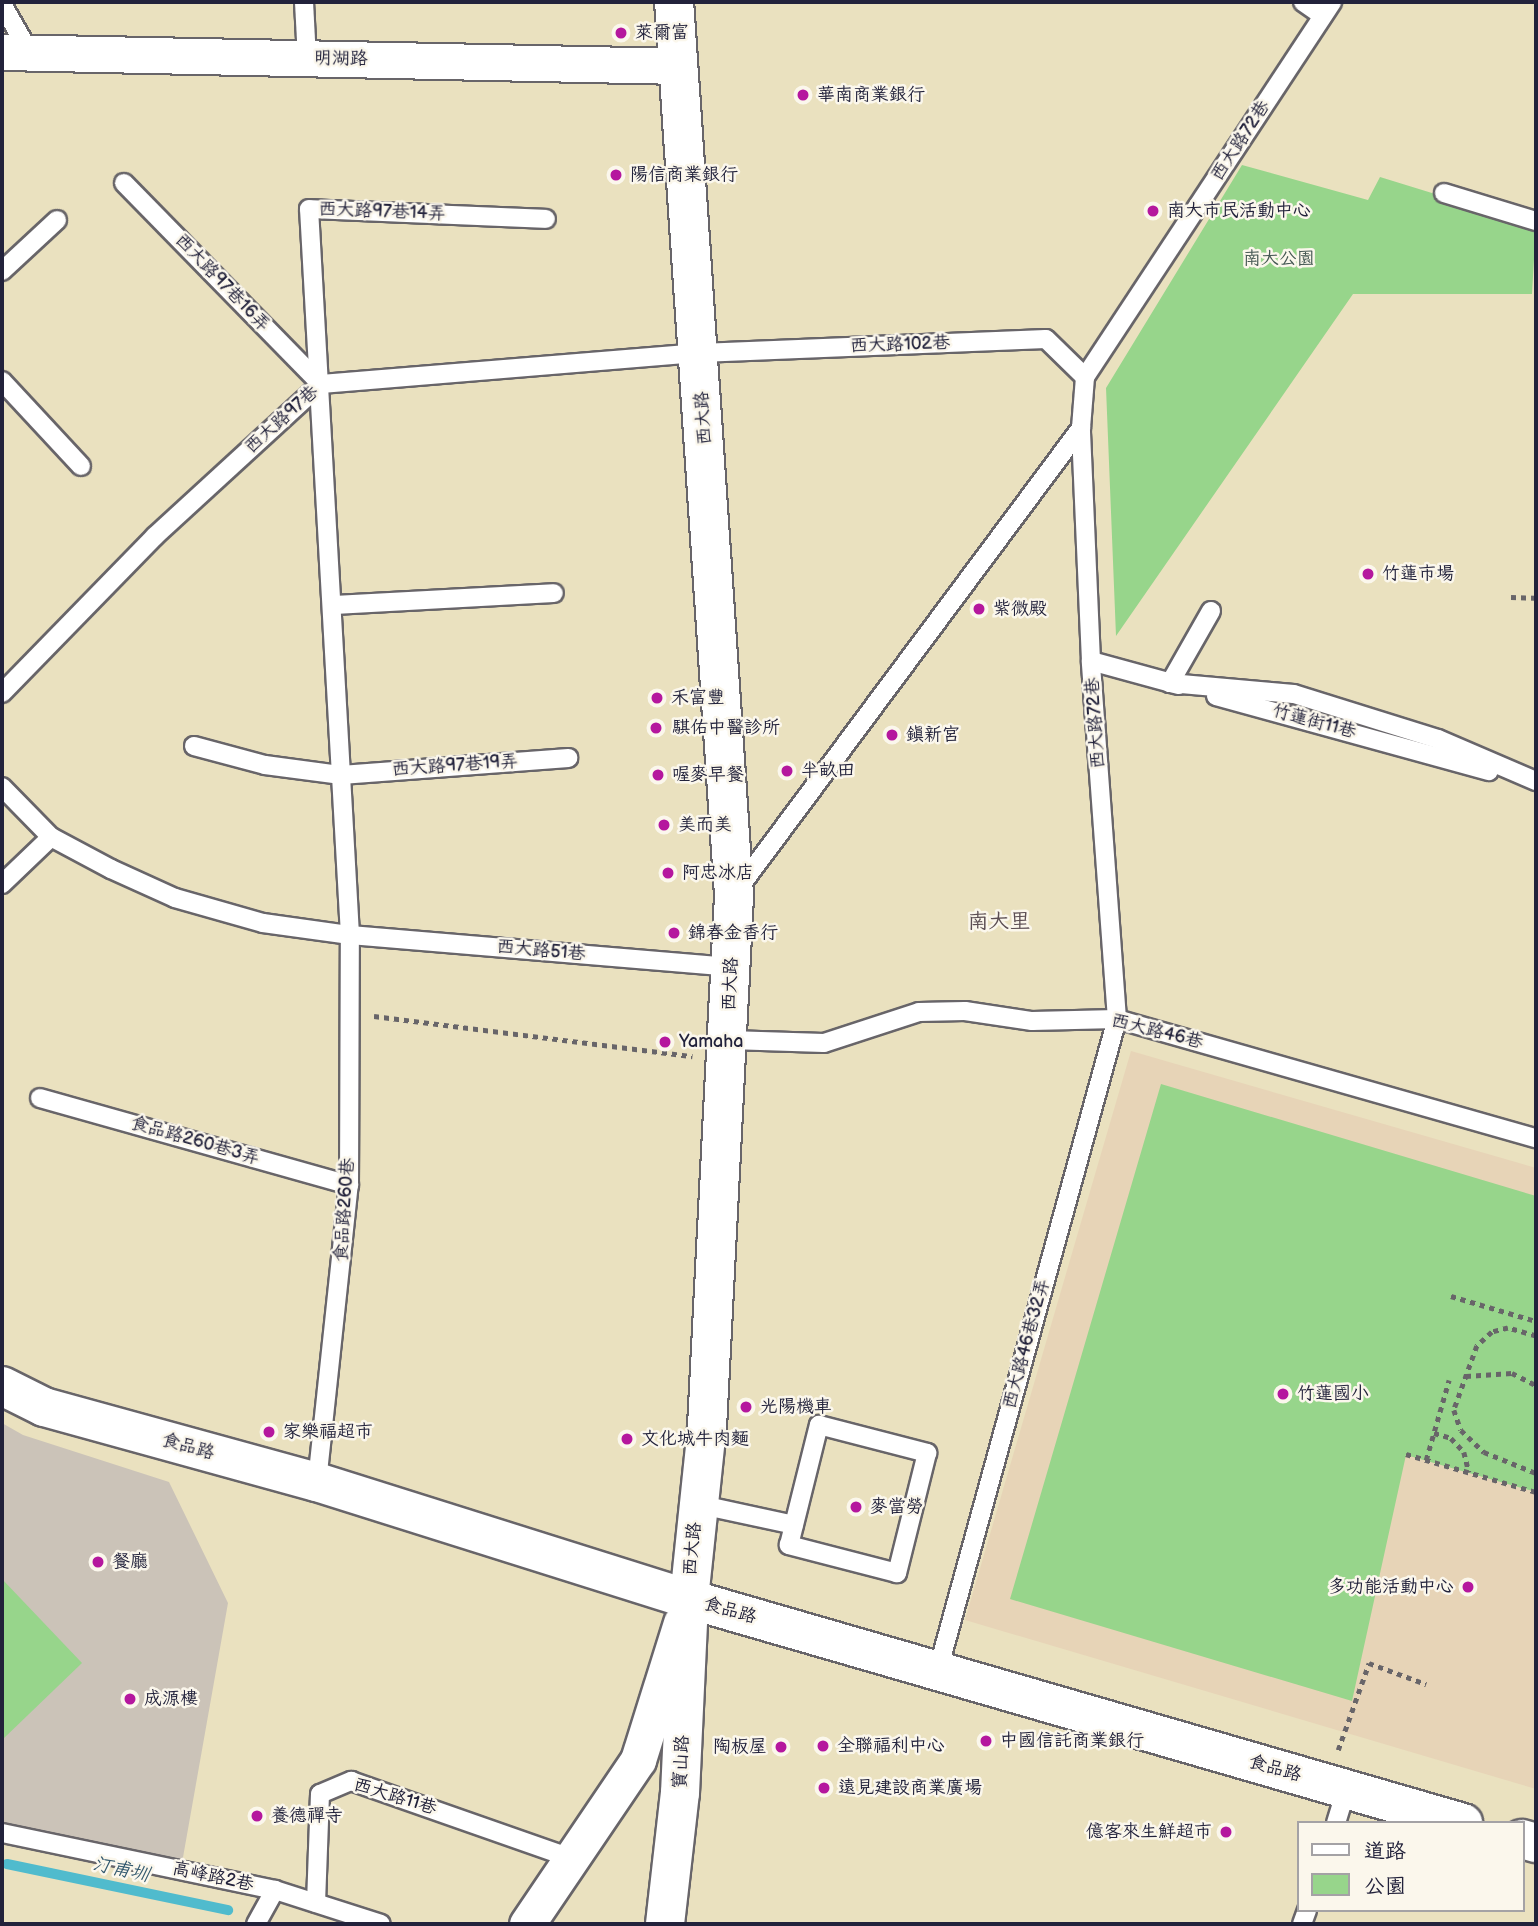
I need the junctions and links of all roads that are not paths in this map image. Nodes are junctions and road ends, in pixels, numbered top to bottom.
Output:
1 (304, 2) edge
2 (674, 2) edge
3 (1303, 2) edge
4 (2, 4) edge
5 (1328, 9) edge
6 (16, 52) edge
7 (307, 59) junction
8 (680, 66) junction
9 (124, 183) dead end
10 (1444, 193) dead end
11 (546, 219) dead end
12 (57, 220) dead end
13 (1536, 221) edge
14 (2, 271) edge
15 (700, 353) junction
16 (1086, 377) junction
17 (2, 381) edge
18 (321, 384) junction
19 (1081, 428) junction
20 (81, 466) dead end
21 (554, 593) dead end
22 (334, 605) junction
23 (1211, 611) dead end
24 (1091, 661) junction
25 (1170, 683) junction
26 (2, 693) edge
27 (194, 746) dead end
28 (568, 758) dead end
29 (341, 775) junction
30 (1536, 782) edge
31 (2, 787) edge
32 (51, 836) junction
33 (2, 884) edge
34 (734, 895) junction
35 (350, 935) junction
36 (733, 967) junction
37 (1117, 1019) junction
38 (728, 1050) junction
39 (40, 1098) dead end
40 (1536, 1138) edge
41 (349, 1185) junction
42 (2, 1386) edge
43 (317, 1482) junction
44 (697, 1504) junction
45 (794, 1525) junction
46 (688, 1599) junction
47 (938, 1670) junction
48 (1336, 1799) edge
49 (1452, 1821) edge
50 (2, 1833) edge
51 (574, 1859) junction
52 (275, 1890) junction
53 (316, 1903) junction
54 (256, 1924) edge
55 (381, 1924) edge
56 (527, 1924) edge
57 (666, 1924) edge

1 - 7 lane
2 - 8 street, 西大路
3 - 5 lane
4 - 6 lane
5 - 16 lane, 西大路72巷
6 - 7 street, 明湖路
7 - 8 street, 明湖路
8 - 15 street, 西大路
9 - 18 lane, 西大路97巷16弄
10 - 13 lane
11 - 18 lane, 西大路97巷14弄
12 - 14 lane
15 - 16 lane, 西大路102巷
15 - 18 lane, 西大路97巷
15 - 34 street, 西大路
16 - 19 lane, 西大路72巷
17 - 20 lane
18 - 22 lane
18 - 26 lane, 西大路97巷
19 - 24 lane, 西大路72巷
19 - 34 lane
21 - 22 lane
22 - 29 lane
23 - 25 lane
24 - 25 lane, 竹蓮街11巷
24 - 37 lane, 西大路72巷
25 - 30 lane, 竹蓮街11巷
27 - 29 lane, 西大路97巷19弄
28 - 29 lane, 西大路97巷19弄
29 - 35 lane
31 - 32 lane, 西大路51巷
32 - 33 lane
32 - 35 lane, 西大路51巷
34 - 36 street, 西大路
35 - 36 lane, 西大路51巷
35 - 41 lane, 食品路260巷
36 - 38 street, 西大路
37 - 38 lane, 西大路46巷
37 - 40 lane, 西大路46巷
37 - 47 lane, 西大路46巷32弄
38 - 44 street, 西大路
39 - 41 lane, 食品路260巷3弄
41 - 43 lane, 食品路260巷
42 - 43 street, 食品路
43 - 46 street, 食品路
44 - 45 lane
44 - 46 street, 西大路
45 - 45 lane
46 - 47 street, 食品路
46 - 51 street, 西大路
46 - 57 street, 寶山路
47 - 48 street, 食品路
48 - 49 street, 食品路
50 - 52 lane, 高峰路2巷
51 - 53 lane, 西大路11巷
51 - 56 street, 西大路
52 - 53 lane, 高峰路2巷
52 - 54 lane
53 - 55 lane, 高峰路2巷

